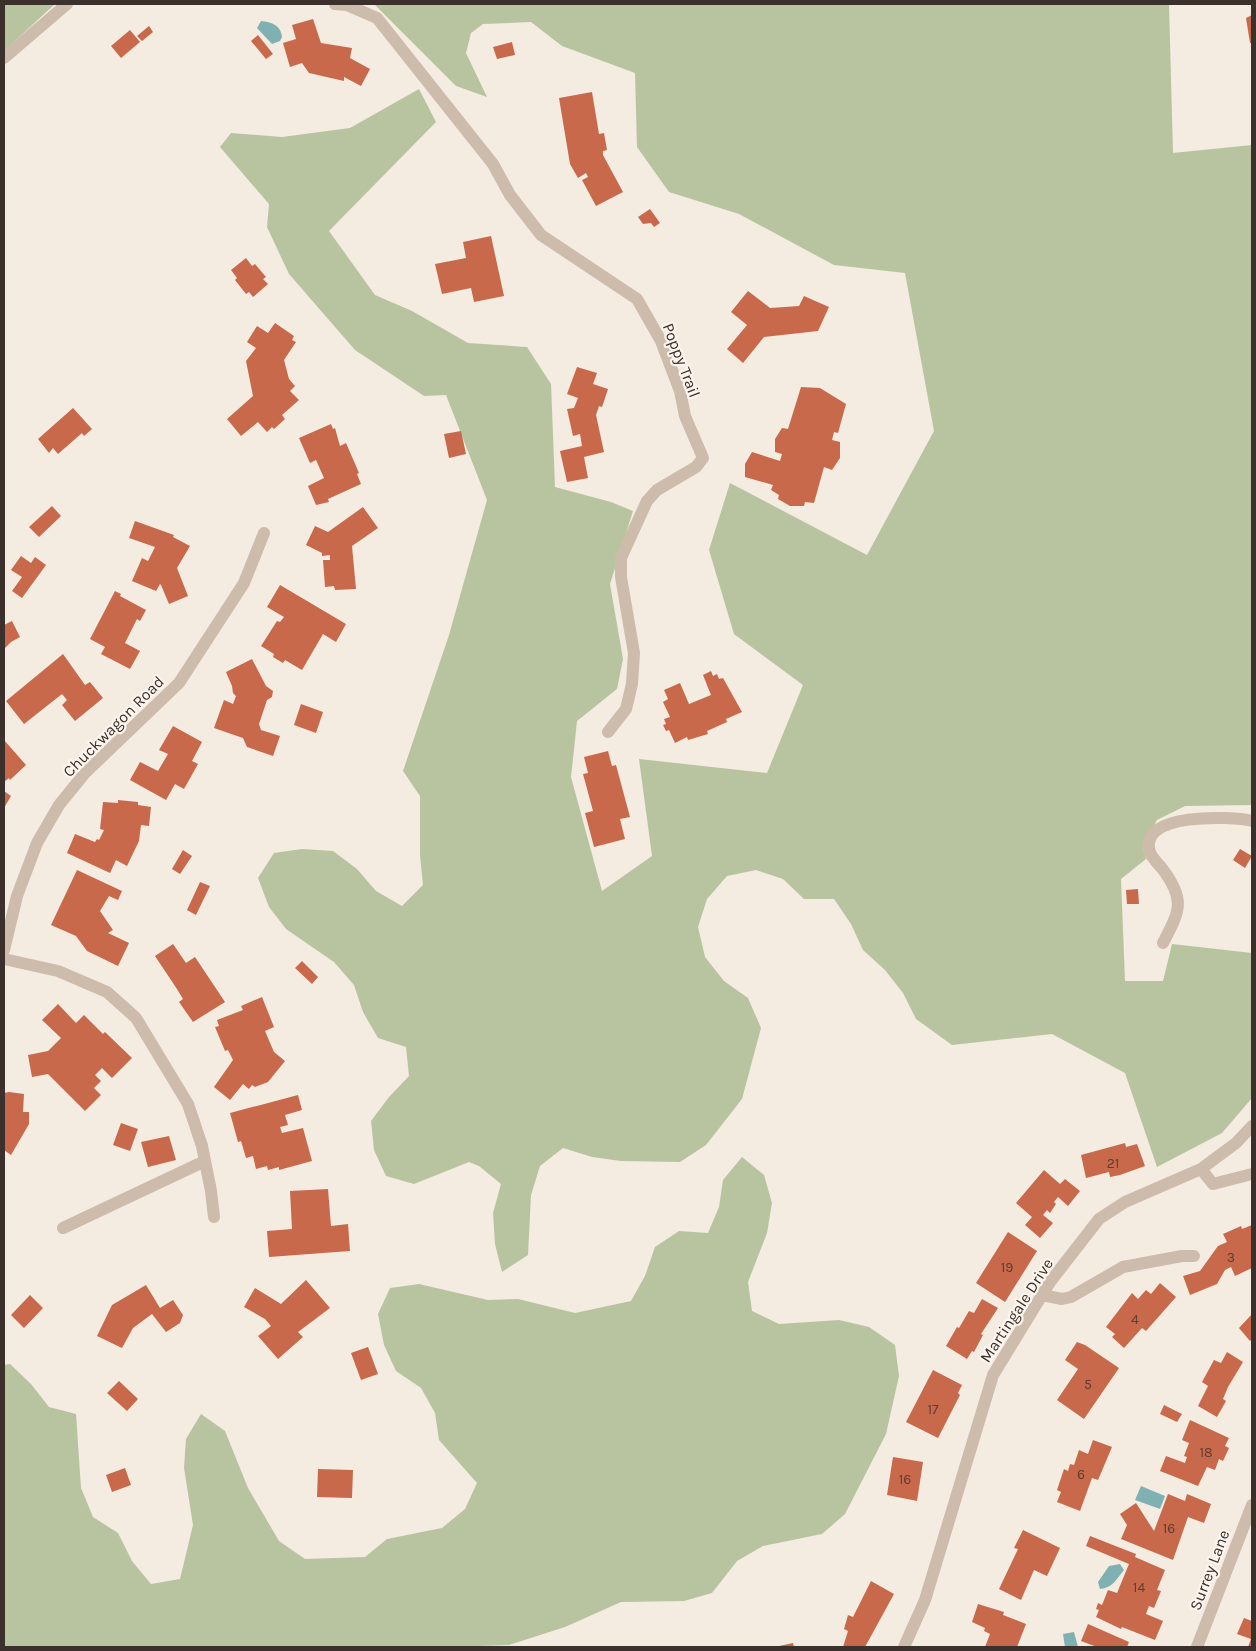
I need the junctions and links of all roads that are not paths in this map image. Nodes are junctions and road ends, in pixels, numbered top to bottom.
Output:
1 (66, 4) edge
2 (335, 4) edge
3 (4, 58) edge
4 (264, 532) dead end
5 (608, 732) dead end
6 (1252, 821) edge
7 (1163, 943) dead end
8 (4, 950) edge
9 (4, 959) edge
10 (1252, 1126) edge
11 (205, 1162) junction
12 (1201, 1169) junction
13 (1252, 1174) edge
14 (214, 1217) dead end
15 (62, 1228) dead end
16 (1194, 1256) dead end
17 (1042, 1295) junction
18 (1252, 1504) edge
19 (904, 1647) edge
20 (1197, 1647) edge

1 - 3 street
2 - 5 street, Poppy Trail
4 - 8 street, Chuckwagon Road
6 - 7 street
9 - 11 street
10 - 12 street, Martingale Drive
11 - 14 street
11 - 15 street
12 - 13 street
12 - 17 street, Martingale Drive
16 - 17 street
17 - 19 street, Martingale Drive
18 - 20 street, Surrey Lane

